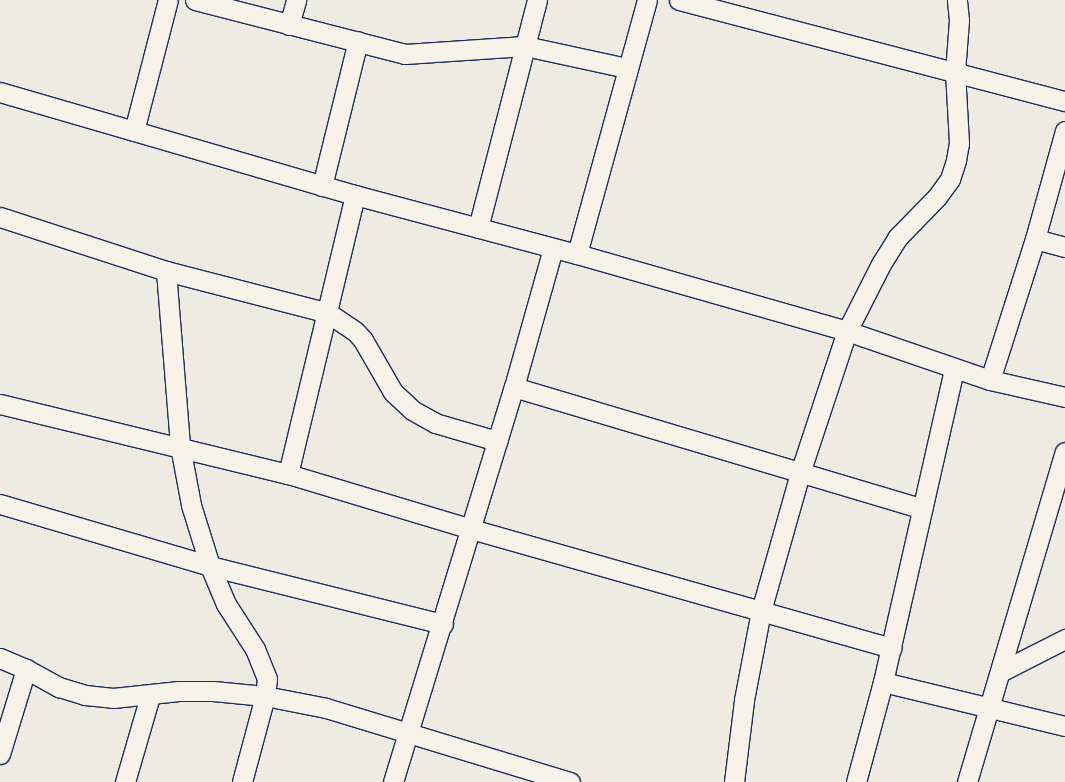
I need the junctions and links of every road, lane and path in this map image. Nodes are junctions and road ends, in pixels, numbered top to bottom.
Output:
1 (168, 0) edge
2 (195, 0) edge
3 (296, 0) edge
4 (537, 0) edge
5 (647, 0) edge
6 (679, 0) edge
7 (957, 0) edge
8 (289, 25) junction
9 (358, 41) junction
10 (525, 46) junction
11 (627, 68) junction
12 (955, 72) junction
13 (0, 92) edge
14 (1065, 101) edge
15 (134, 131) junction
16 (1065, 131) edge
17 (322, 186) junction
18 (355, 195) junction
19 (0, 217) edge
20 (478, 228) junction
21 (1035, 239) junction
22 (1065, 247) edge
23 (553, 248) junction
24 (577, 254) junction
25 (166, 271) junction
26 (328, 313) junction
27 (846, 331) junction
28 (954, 369) junction
29 (990, 380) junction
30 (514, 387) junction
31 (1065, 397) edge
32 (0, 404) edge
33 (497, 441) junction
34 (180, 446) junction
35 (1065, 452) edge
36 (800, 472) junction
37 (288, 474) junction
38 (0, 504) edge
39 (922, 509) junction
40 (471, 529) junction
41 (210, 566) junction
42 (761, 611) junction
43 (443, 624) junction
44 (1065, 639) edge
45 (891, 648) junction
46 (0, 658) edge
47 (26, 669) junction
48 (1002, 671) junction
49 (883, 682) junction
50 (150, 696) junction
51 (265, 696) junction
52 (990, 706) junction
53 (1065, 726) edge
54 (410, 733) junction
55 (0, 754) edge
56 (125, 782) edge
57 (242, 782) edge
58 (393, 782) edge
59 (570, 782) edge
60 (734, 782) edge
61 (856, 782) edge
62 (967, 782) edge

1 - 15 street
2 - 8 street
3 - 8 street
4 - 10 street
5 - 11 street
6 - 12 street
7 - 12 street
8 - 9 street
9 - 10 street
9 - 17 street
10 - 11 street
10 - 20 street
11 - 24 street
12 - 14 street
12 - 27 street
13 - 15 street
15 - 17 street
16 - 21 street
17 - 18 street
18 - 20 street
18 - 26 street
19 - 25 street
20 - 23 street
21 - 22 street
21 - 29 street
23 - 24 street
23 - 30 street
24 - 27 street
25 - 26 street
25 - 34 street
26 - 33 street
26 - 37 street
27 - 28 street
27 - 36 street
28 - 29 street
28 - 39 street
29 - 31 street
30 - 33 street
30 - 36 street
32 - 34 street
33 - 40 street
34 - 37 street
34 - 41 street
35 - 48 street
36 - 39 street
36 - 42 street
37 - 40 street
38 - 41 street
39 - 45 street
40 - 42 street
40 - 43 street
41 - 43 street
41 - 51 street
42 - 45 street
42 - 60 street
43 - 54 street
44 - 48 street
45 - 49 street
46 - 47 street
47 - 50 street
47 - 55 street
48 - 52 street
49 - 52 street
49 - 61 street
50 - 51 street
50 - 56 street
51 - 54 street
51 - 57 street
52 - 53 street
52 - 62 street
54 - 58 street
54 - 59 street

